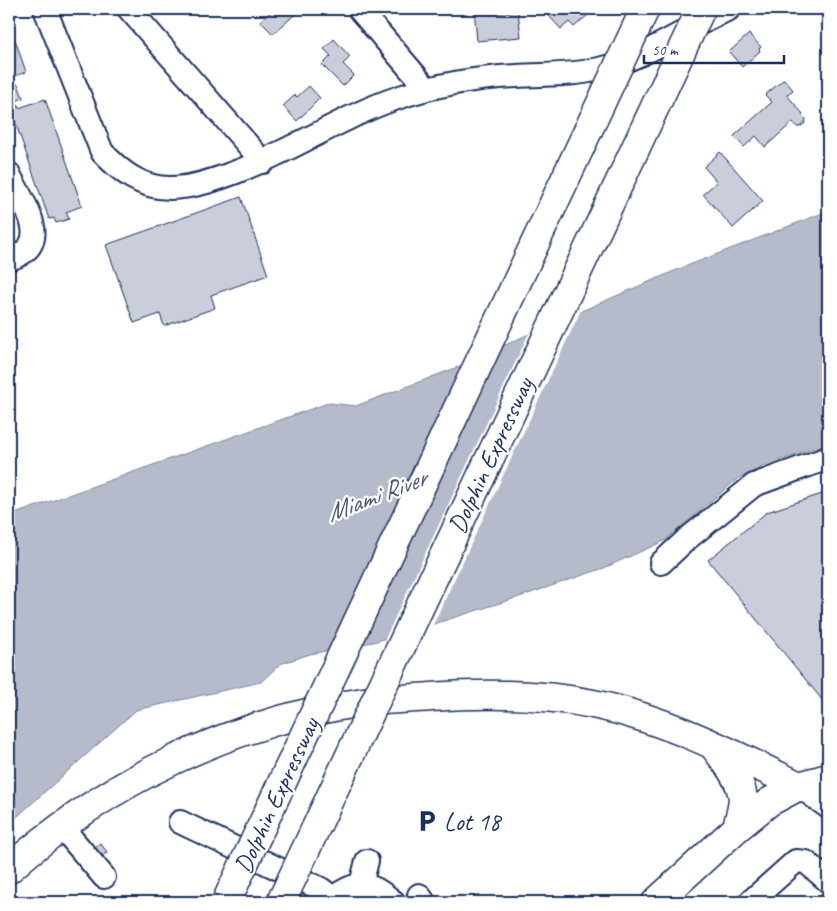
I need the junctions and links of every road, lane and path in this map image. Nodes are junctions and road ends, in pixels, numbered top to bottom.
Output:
1 (45, 9) edge
2 (129, 9) edge
3 (358, 9) edge
4 (645, 9) edge
5 (701, 9) edge
6 (729, 9) edge
7 (427, 89) junction
8 (263, 162) junction
9 (9, 174) edge
10 (9, 259) edge
11 (828, 458) edge
12 (662, 563) dead end
13 (712, 743) junction
14 (828, 778) edge
15 (799, 786) junction
16 (828, 807) edge
17 (180, 822) dead end
18 (65, 823) junction
19 (737, 828) junction
20 (367, 860) dead end
21 (9, 869) edge
22 (108, 874) dead end
23 (828, 881) edge
24 (361, 884) junction
25 (226, 902) edge
26 (281, 902) edge
27 (394, 902) edge
28 (656, 902) edge
29 (750, 902) edge

1 - 8 street
2 - 8 street
3 - 7 street
4 - 25 main road, Dolphin Expressway, bridge
5 - 26 main road, Dolphin Expressway, bridge
6 - 7 street
7 - 8 street
9 - 10 street
11 - 12 street
13 - 15 main road
13 - 18 main road
13 - 19 main road
14 - 15 main road
15 - 16 street
15 - 19 main road
17 - 24 street
18 - 21 main road
18 - 22 street
19 - 28 main road
20 - 24 street
23 - 29 street
24 - 27 street

